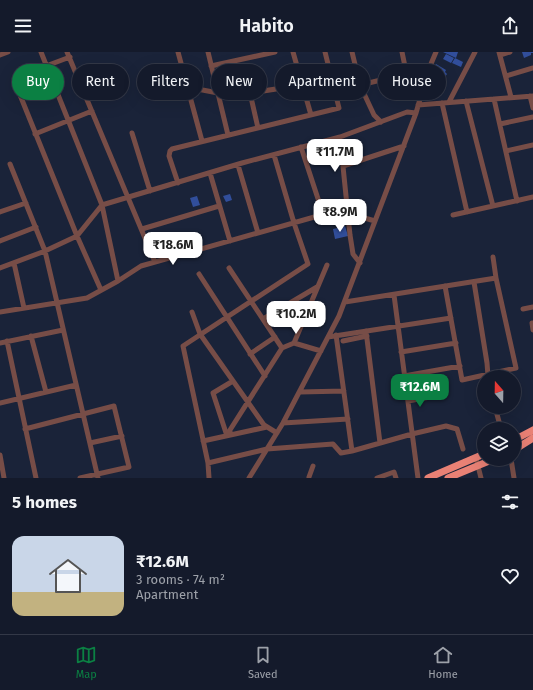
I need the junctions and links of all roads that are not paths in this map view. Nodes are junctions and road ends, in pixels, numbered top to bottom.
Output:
1 (41, 52) edge
2 (178, 52) edge
3 (208, 52) edge
4 (275, 52) edge
5 (292, 52) edge
6 (326, 52) edge
7 (352, 52) edge
8 (402, 52) edge
9 (436, 52) edge
10 (475, 52) edge
11 (510, 52) edge
12 (499, 54) edge
13 (69, 55) edge
14 (45, 64) edge
15 (50, 64) edge
16 (181, 64) edge
17 (220, 64) edge
18 (296, 64) edge
19 (329, 64) edge
20 (355, 64) edge
21 (404, 64) edge
22 (211, 66) edge
23 (533, 68) edge
24 (506, 76) junction
25 (532, 96) edge
26 (512, 97) junction
27 (494, 99) junction
28 (22, 100) edge
29 (60, 100) edge
30 (191, 100) edge
31 (220, 100) edge
32 (252, 100) edge
33 (306, 100) edge
34 (337, 100) edge
35 (367, 100) edge
36 (466, 101) junction
37 (419, 102) junction
38 (450, 102) junction
39 (442, 103) junction
40 (533, 108) edge
41 (92, 111) junction
42 (416, 113) junction
43 (311, 115) junction
44 (533, 117) edge
45 (68, 121) junction
46 (381, 122) junction
47 (500, 124) junction
48 (258, 128) junction
49 (132, 133) dead end
50 (36, 134) junction
51 (228, 135) junction
52 (340, 137) junction
53 (202, 141) junction
54 (533, 144) edge
55 (404, 146) junction
56 (301, 147) junction
57 (506, 151) junction
58 (274, 155) junction
59 (10, 164) dead end
60 (238, 165) junction
61 (342, 166) junction
62 (210, 173) junction
63 (178, 183) junction
64 (150, 191) junction
65 (533, 197) edge
66 (128, 198) junction
67 (517, 201) junction
68 (26, 204) junction
69 (102, 205) junction
70 (219, 206) junction
71 (493, 206) junction
72 (347, 210) junction
73 (0, 212) edge
74 (467, 212) junction
75 (323, 214) junction
76 (453, 215) dead end
77 (375, 221) junction
78 (294, 223) junction
79 (36, 228) junction
80 (142, 229) junction
81 (258, 233) junction
82 (77, 236) junction
83 (0, 241) edge
84 (230, 241) junction
85 (46, 251) junction
86 (493, 257) dead end
87 (155, 262) junction
88 (14, 263) junction
89 (360, 263) junction
90 (327, 266) dead end
91 (0, 268) edge
92 (229, 268) dead end
93 (199, 274) dead end
94 (496, 278) junction
95 (118, 281) junction
96 (474, 282) junction
97 (318, 286) junction
98 (445, 286) junction
99 (101, 290) junction
100 (394, 294) junction
101 (251, 301) junction
102 (345, 302) junction
103 (57, 303) junction
104 (533, 307) edge
105 (24, 308) junction
106 (523, 309) dead end
107 (0, 312) edge
108 (192, 312) dead end
109 (227, 317) junction
110 (451, 318) junction
111 (263, 319) junction
112 (532, 323) dead end
113 (398, 325) junction
114 (63, 330) junction
115 (533, 330) edge
116 (366, 333) junction
117 (200, 334) junction
118 (336, 335) junction
119 (32, 336) junction
120 (275, 337) junction
121 (328, 337) junction
122 (7, 341) junction
123 (343, 341) dead end
124 (0, 343) edge
125 (294, 343) junction
126 (456, 343) junction
127 (282, 348) junction
128 (321, 351) junction
129 (401, 352) junction
130 (250, 354) junction
131 (460, 366) junction
132 (487, 370) edge
133 (508, 370) edge
134 (265, 376) junction
135 (404, 376) junction
136 (477, 377) edge
137 (233, 381) junction
138 (76, 385) junction
139 (344, 391) junction
140 (46, 392) junction
141 (300, 392) junction
142 (430, 397) dead end
143 (19, 399) junction
144 (408, 401) junction
145 (248, 402) junction
146 (0, 404) edge
147 (83, 414) junction
148 (348, 419) junction
149 (283, 423) junction
150 (267, 427) junction
151 (25, 429) junction
152 (533, 430) edge
153 (277, 433) junction
154 (412, 434) junction
155 (122, 436) junction
156 (228, 436) junction
157 (521, 436) edge
158 (533, 438) edge
159 (203, 442) junction
160 (90, 443) junction
161 (380, 443) junction
162 (521, 446) edge
163 (266, 449) junction
164 (463, 449) dead end
165 (352, 451) junction
166 (0, 456) edge
167 (476, 458) joint
168 (477, 462) edge
169 (208, 463) junction
170 (313, 466) dead end
171 (478, 466) joint
172 (512, 466) edge
173 (98, 476) edge
174 (4, 478) edge
175 (36, 478) edge
176 (80, 478) edge
177 (209, 478) edge
178 (249, 478) edge
179 (308, 478) edge
180 (377, 478) edge
181 (396, 478) edge
182 (418, 478) edge
183 (428, 478) edge
184 (448, 478) edge
185 (481, 478) edge
186 (514, 478) edge

1 - 14 street
2 - 16 street
3 - 22 street
4 - 17 street
5 - 18 street
6 - 19 street
7 - 20 street
8 - 21 street
9 - 37 street
10 - 38 street
11 - 12 street
12 - 24 street
13 - 15 street
13 - 41 street
23 - 24 street
24 - 26 street
25 - 26 street
25 - 40 street
26 - 27 street
27 - 36 street
27 - 47 street
28 - 50 street
29 - 45 street
30 - 53 street
31 - 51 street
32 - 48 street
33 - 43 street
34 - 43 street
35 - 46 street
36 - 38 street
36 - 71 street
37 - 39 street
37 - 42 street
38 - 39 street
39 - 74 street
41 - 45 street
41 - 66 street
42 - 46 street
42 - 55 street
43 - 48 street
44 - 47 street
45 - 50 street
45 - 69 street
46 - 52 street
47 - 57 street
48 - 51 street
49 - 64 street
50 - 82 street
51 - 53 street
52 - 56 street
52 - 61 street
53 - 63 street
54 - 57 street
55 - 61 street
55 - 77 street
56 - 58 street
56 - 75 street
57 - 67 street
58 - 60 street
58 - 78 street
59 - 68 street
60 - 62 street
60 - 81 street
61 - 72 street
62 - 63 street
62 - 70 street
63 - 64 street
64 - 66 street
65 - 67 street
66 - 69 street
66 - 80 street
67 - 71 street
68 - 73 street
68 - 79 street
69 - 82 street
69 - 95 street
70 - 80 street
70 - 84 street
71 - 74 street
72 - 75 street
72 - 77 street
72 - 89 street
74 - 76 street
75 - 78 street
77 - 89 street
78 - 81 street
78 - 101 street
79 - 83 street
79 - 85 street
80 - 87 street
81 - 84 street
82 - 85 street
82 - 99 street
84 - 87 street
85 - 88 street
85 - 103 street
86 - 94 street
87 - 95 street
88 - 91 street
88 - 105 street
89 - 102 street
90 - 97 street
92 - 101 street
93 - 109 street
94 - 96 street
94 - 133 street
95 - 99 street
96 - 98 street
96 - 132 street
97 - 111 street
97 - 125 street
98 - 100 street
98 - 110 street
99 - 103 street
100 - 102 street
100 - 113 street
101 - 109 street
101 - 111 street
102 - 121 street
103 - 105 street
103 - 114 street
104 - 106 street
105 - 107 street
108 - 117 street
109 - 117 street
109 - 130 street
110 - 113 street
110 - 126 street
111 - 120 street
112 - 115 street
113 - 116 street
113 - 129 street
114 - 119 street
114 - 138 street
116 - 118 street
116 - 123 street
116 - 161 street
117 - 137 street
117 - 159 street
118 - 121 street
118 - 139 street
119 - 122 street
119 - 140 street
120 - 127 street
120 - 130 street
121 - 128 street
122 - 124 street
122 - 143 street
125 - 127 street
125 - 128 street
126 - 129 street
126 - 131 street
127 - 134 street
128 - 141 street
129 - 135 street
130 - 134 street
131 - 135 street
131 - 136 street
134 - 145 street
135 - 144 street
137 - 145 street
137 - 156 street
138 - 140 street
138 - 147 street
139 - 141 street
139 - 148 street
140 - 143 street
141 - 149 street
142 - 144 street
143 - 146 street
143 - 151 street
144 - 154 street
145 - 150 street
145 - 156 street
147 - 151 street
147 - 155 street
147 - 160 street
148 - 149 street
148 - 165 street
149 - 153 street
150 - 153 street
150 - 156 street
151 - 175 street
152 - 157 highway
153 - 163 street
154 - 161 street
154 - 164 street
154 - 182 street
155 - 160 street
155 - 173 street
156 - 159 street
158 - 162 highway
159 - 169 street
160 - 173 street
161 - 165 street
163 - 165 street
163 - 169 street
163 - 178 street
166 - 174 street
167 - 168 street
167 - 183 highway
169 - 177 street
170 - 179 street
171 - 184 highway
171 - 185 street
172 - 186 street
173 - 176 street
180 - 181 street

